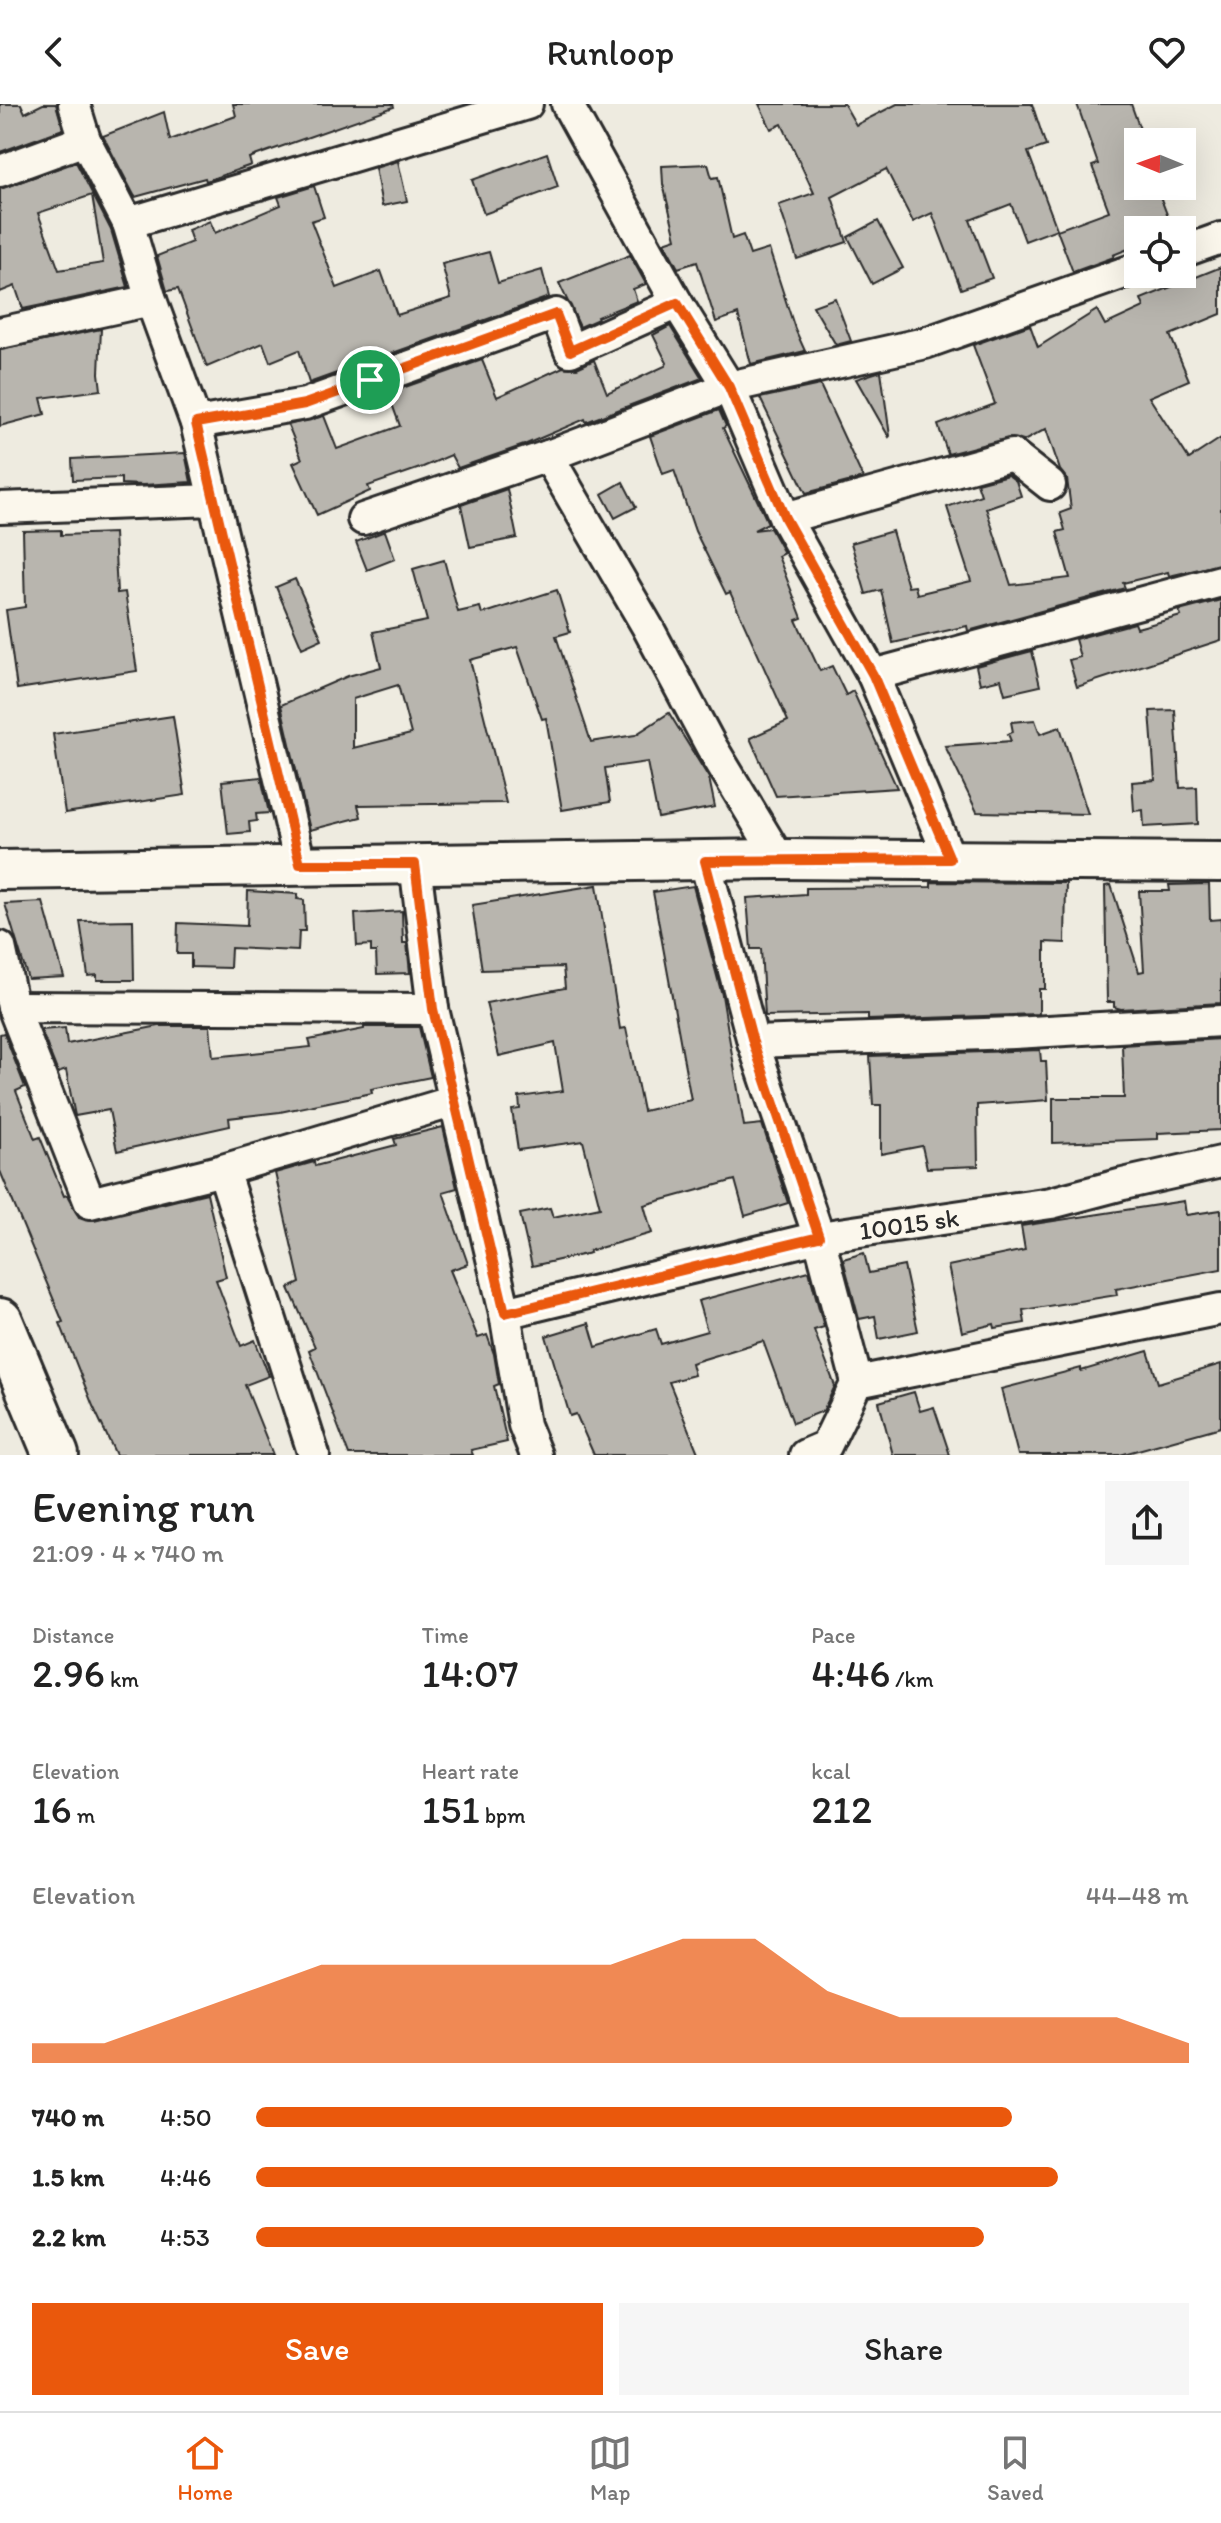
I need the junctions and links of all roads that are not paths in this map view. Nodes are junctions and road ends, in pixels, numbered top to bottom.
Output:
1 (74, 104) edge
2 (527, 104) edge
3 (567, 104) edge
4 (85, 140) junction
5 (0, 171) edge
6 (128, 223) junction
7 (1221, 238) edge
8 (1196, 247) edge
9 (1124, 273) edge
10 (151, 300) junction
11 (677, 303) junction
12 (0, 333) edge
13 (729, 387) junction
14 (196, 423) junction
15 (548, 456) junction
16 (1050, 485) dead end
17 (214, 500) junction
18 (0, 508) edge
19 (785, 518) junction
20 (363, 519) dead end
21 (1221, 581) edge
22 (873, 675) junction
23 (779, 859) junction
24 (950, 859) junction
25 (705, 861) junction
26 (1221, 862) edge
27 (300, 864) junction
28 (415, 864) junction
29 (0, 870) edge
30 (0, 947) edge
31 (13, 1007) junction
32 (433, 1009) junction
33 (1221, 1021) edge
34 (753, 1042) junction
35 (455, 1101) junction
36 (1221, 1162) edge
37 (223, 1170) junction
38 (819, 1237) junction
39 (1221, 1309) edge
40 (505, 1313) junction
41 (0, 1321) edge
42 (857, 1382) junction
43 (306, 1452) edge
44 (56, 1455) edge
45 (536, 1455) edge
46 (805, 1455) edge

1 - 4 street
2 - 6 street
3 - 11 street
4 - 5 street
4 - 6 street
6 - 10 street
7 - 8 street
9 - 13 street
10 - 12 street
10 - 14 street
11 - 13 street
11 - 14 street
13 - 15 street
13 - 19 street
14 - 17 street
15 - 20 street
15 - 23 street
16 - 19 street
17 - 18 street
17 - 27 street
19 - 22 street
21 - 22 street
22 - 24 street
23 - 24 street
23 - 25 street
24 - 26 street
25 - 28 street
25 - 34 street
27 - 28 street
27 - 29 street
28 - 32 street
30 - 31 street
31 - 32 street
31 - 37 street
32 - 35 street
33 - 34 street
34 - 38 street
35 - 37 street
35 - 40 street
36 - 38 street, 10015 sk
37 - 43 street
38 - 40 street, 10015 sk
38 - 42 street
39 - 42 street
40 - 45 street
41 - 44 main road
42 - 46 street

